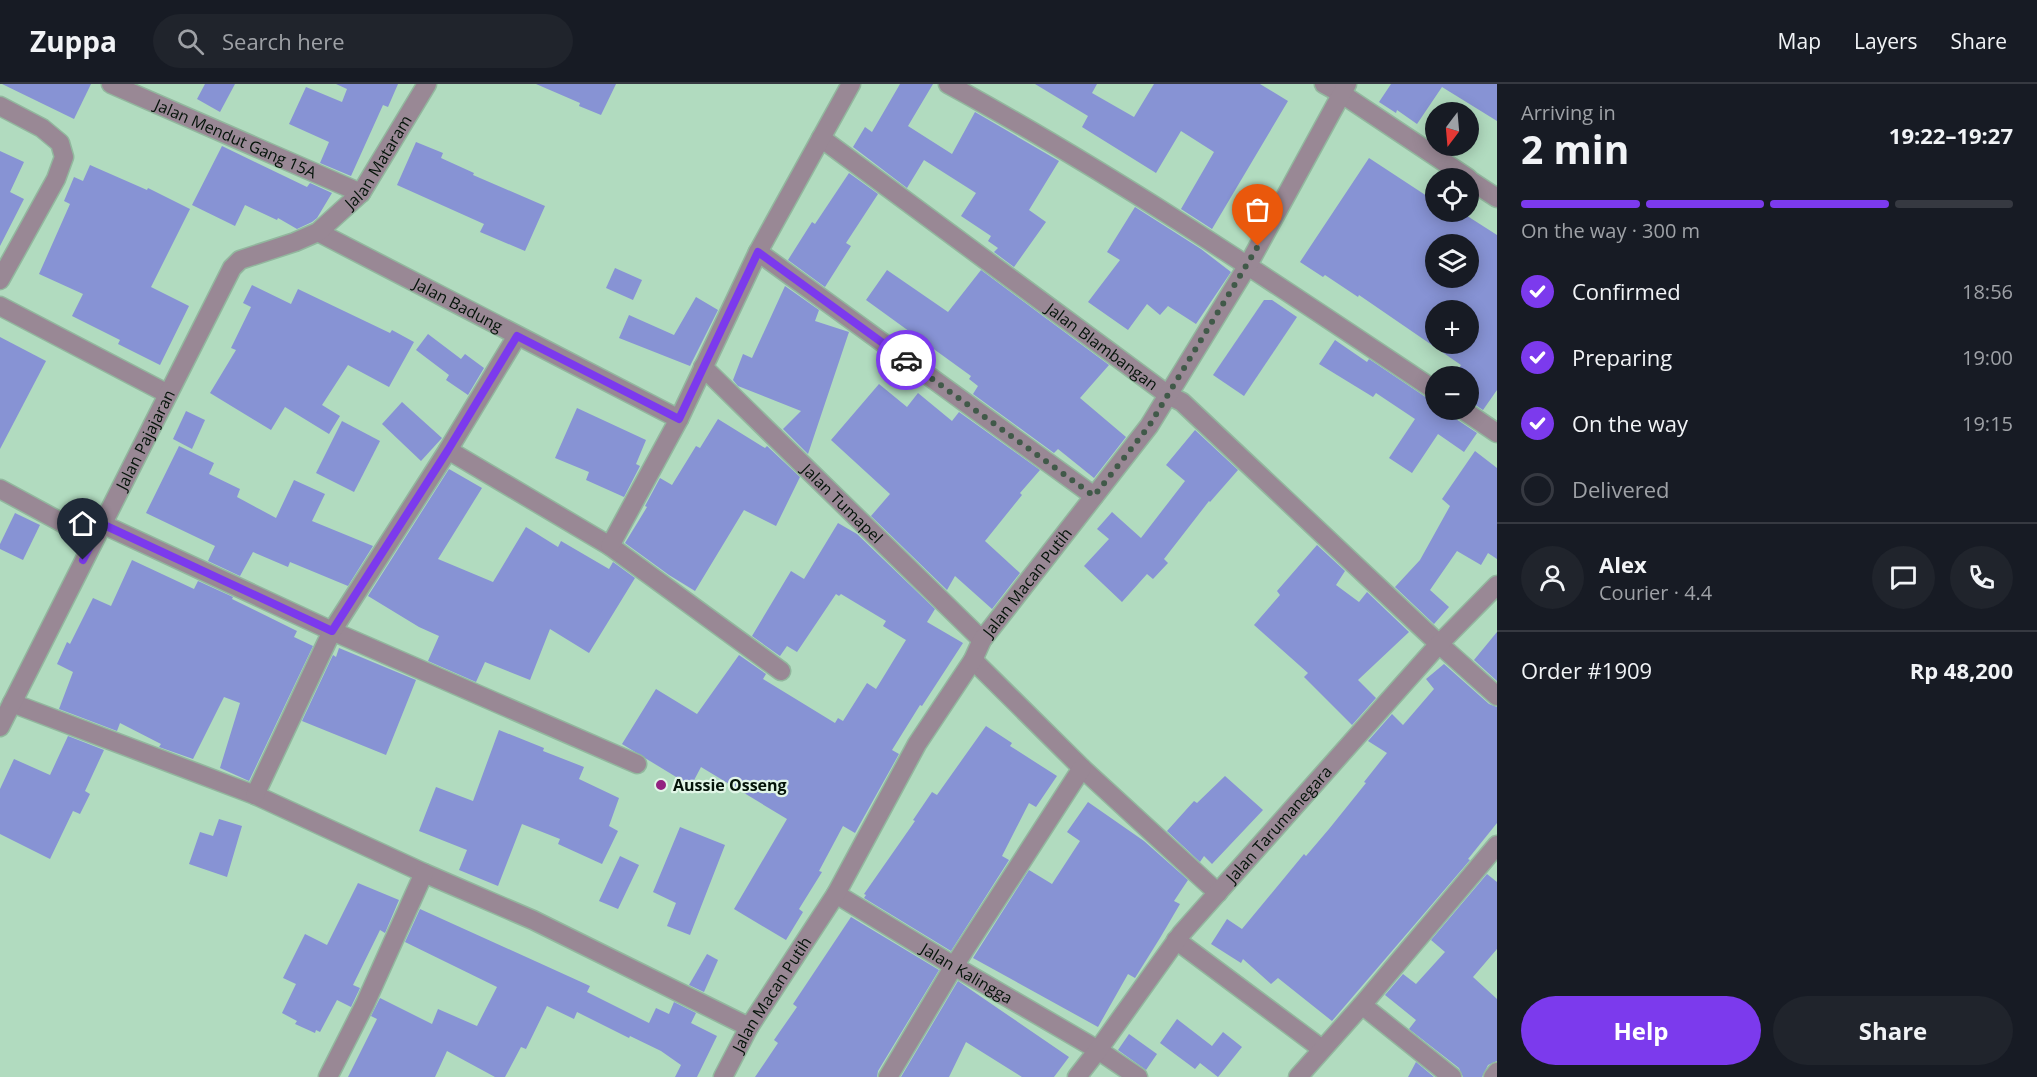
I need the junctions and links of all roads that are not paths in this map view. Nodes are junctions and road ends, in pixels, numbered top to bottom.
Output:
1 (111, 84) edge
2 (427, 84) edge
3 (851, 84) edge
4 (948, 84) edge
5 (1324, 84) edge
6 (1345, 89) edge
7 (0, 106) edge
8 (821, 138) junction
9 (1453, 168) edge
10 (1479, 186) edge
11 (361, 193) junction
12 (1497, 198) edge
13 (318, 232) junction
14 (758, 252) junction
15 (1248, 265) junction
16 (0, 280) edge
17 (0, 306) edge
18 (517, 336) junction
19 (703, 367) junction
20 (1425, 384) edge
21 (168, 394) junction
22 (1168, 395) junction
23 (679, 419) junction
24 (1477, 420) edge
25 (1497, 433) edge
26 (448, 450) junction
27 (0, 489) edge
28 (1094, 496) junction
29 (98, 532) junction
30 (610, 546) junction
31 (1497, 585) edge
32 (332, 631) junction
33 (982, 640) junction
34 (1439, 644) junction
35 (973, 660) junction
36 (781, 671) dead end
37 (1497, 696) edge
38 (12, 703) junction
39 (0, 727) edge
40 (637, 764) dead end
41 (1082, 768) junction
42 (255, 795) junction
43 (1497, 845) edge
44 (424, 873) junction
45 (1218, 893) junction
46 (836, 894) junction
47 (1176, 940) junction
48 (954, 966) junction
49 (1362, 1005) junction
50 (749, 1027) junction
51 (1322, 1049) junction
52 (1098, 1050) junction
53 (1497, 1072) edge
54 (328, 1077) edge
55 (723, 1077) edge
56 (888, 1077) edge
57 (1077, 1077) edge
58 (1138, 1077) edge
59 (1298, 1077) edge
60 (1452, 1077) edge
61 (1493, 1077) edge

1 - 11 street, Jalan Mendut Gang 15A
2 - 11 street, Jalan Mataram
3 - 8 street
4 - 15 street
5 - 6 street
6 - 9 street
6 - 15 street, Jalan Macan Putih
7 - 16 street
8 - 14 street
8 - 22 street, Jalan Blambangan
10 - 12 street
11 - 13 street, Jalan Mataram
13 - 18 street, Jalan Badung
13 - 21 street, Jalan Pajajaran
14 - 19 street
14 - 28 street
15 - 20 street
15 - 22 street, Jalan Macan Putih
17 - 21 street
18 - 23 street, Jalan Badung
18 - 26 street
19 - 23 street
19 - 33 street, Jalan Tumapel
21 - 29 street, Jalan Pajajaran
22 - 28 street, Jalan Macan Putih
22 - 34 street, Jalan Blambangan
23 - 30 street
24 - 25 street
26 - 30 street
26 - 32 street
27 - 29 street
28 - 33 street, Jalan Macan Putih
29 - 32 street
29 - 38 street, Jalan Pajajaran
30 - 36 street
31 - 34 street, Jalan Tarumanegara
32 - 40 street
32 - 42 street
33 - 35 street, Jalan Macan Putih
34 - 37 street, Jalan Blambangan
34 - 45 street, Jalan Tarumanegara
35 - 41 street
35 - 46 street, Jalan Macan Putih
38 - 39 street, Jalan Pajajaran
38 - 42 street
41 - 45 street
41 - 48 street
42 - 44 street
43 - 49 street
44 - 50 street
44 - 54 street
45 - 47 street, Jalan Tarumanegara
46 - 48 street, Jalan Kalingga
46 - 50 street, Jalan Macan Putih
47 - 51 street
47 - 52 street, Jalan Tarumanegara
48 - 52 street, Jalan Kalingga
48 - 56 street
49 - 51 street
49 - 60 street
50 - 55 street, Jalan Macan Putih
51 - 59 street
52 - 57 street, Jalan Tarumanegara
52 - 58 street, Jalan Kalingga
53 - 61 street

